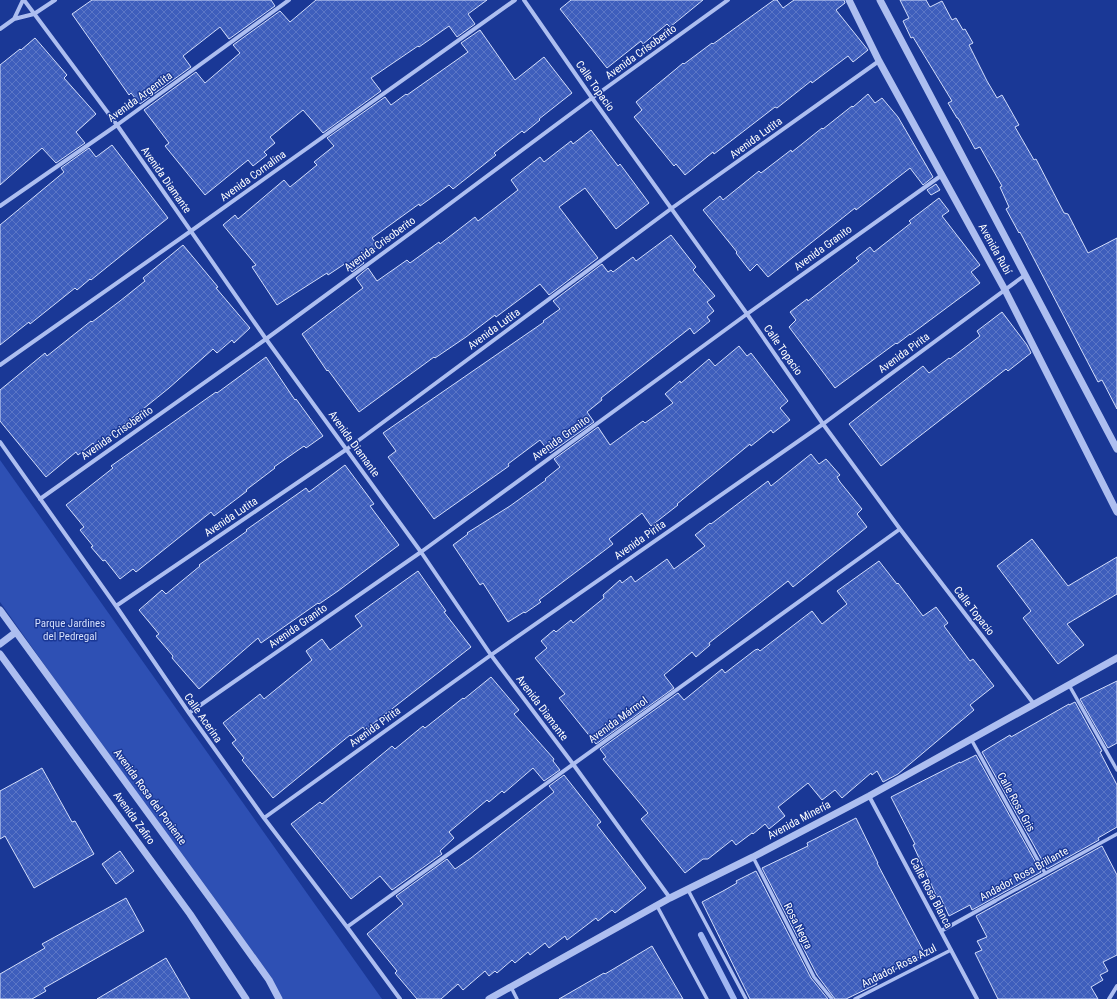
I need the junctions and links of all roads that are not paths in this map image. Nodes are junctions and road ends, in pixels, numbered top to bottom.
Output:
1 (24, 0) edge
2 (55, 0) edge
3 (289, 0) edge
4 (515, 0) edge
5 (524, 0) edge
6 (728, 0) edge
7 (849, 0) edge
8 (880, 0) edge
9 (34, 14) junction
10 (14, 19) junction
11 (0, 30) edge
12 (879, 61) junction
13 (592, 98) junction
14 (117, 125) junction
15 (942, 175) junction
16 (0, 206) edge
17 (672, 208) junction
18 (191, 232) junction
19 (1025, 276) junction
20 (1005, 290) junction
21 (747, 314) junction
22 (266, 339) junction
23 (0, 365) edge
24 (823, 424) junction
25 (0, 442) edge
26 (347, 448) junction
27 (1117, 449) edge
28 (40, 499) junction
29 (1117, 512) edge
30 (900, 529) junction
31 (421, 552) junction
32 (116, 606) junction
33 (0, 610) edge
34 (16, 632) junction
35 (0, 644) edge
36 (0, 654) edge
37 (491, 654) junction
38 (1117, 658) edge
39 (1069, 685) junction
40 (1034, 704) junction
41 (189, 713) junction
42 (971, 739) junction
43 (573, 764) junction
44 (1117, 770) edge
45 (869, 796) junction
46 (264, 818) junction
47 (1117, 834) edge
48 (753, 857) junction
49 (1045, 874) junction
50 (688, 890) junction
51 (670, 898) junction
52 (995, 901) joint
53 (657, 906) junction
54 (348, 927) junction
55 (940, 931) junction
56 (950, 950) junction
57 (511, 986) junction
58 (1117, 986) edge
59 (246, 999) edge
60 (280, 999) edge
61 (400, 999) edge
62 (489, 999) edge
63 (517, 999) edge
64 (707, 999) edge
65 (746, 999) edge
66 (832, 999) edge
67 (855, 999) edge
68 (977, 999) edge
69 (1109, 999) edge

1 - 9 street, Avenida Diamante
1 - 10 street
2 - 9 street
3 - 14 street, Avenida Argentita
4 - 18 street, Avenida Cornalina
5 - 13 street, Calle Topacio
6 - 13 street, Avenida Crisoberito
7 - 12 street, Avenida Rubí
8 - 19 street, Avenida Rubí
9 - 10 street
9 - 14 street, Avenida Diamante
10 - 11 street
12 - 15 street, Avenida Rubí
12 - 17 street, Avenida Lutita
13 - 17 street, Calle Topacio
13 - 22 street, Avenida Crisoberito
14 - 16 street, Avenida Argentita
14 - 18 street, Avenida Diamante
15 - 20 street, Avenida Rubí
15 - 21 street, Avenida Granito
17 - 21 street, Calle Topacio
17 - 26 street, Avenida Lutita
18 - 22 street, Avenida Diamante
18 - 23 street, Avenida Cornalina
19 - 20 street, Avenida Pirita
19 - 27 street, Avenida Rubí
20 - 24 street, Avenida Pirita
20 - 29 street, Avenida Rubí
21 - 24 street, Calle Topacio
21 - 31 street, Avenida Granito
22 - 26 street, Avenida Diamante
22 - 28 street, Avenida Crisoberito
24 - 30 street, Calle Topacio
24 - 37 street, Avenida Pirita
25 - 28 street, Calle Acerina
26 - 31 street, Avenida Diamante
26 - 32 street, Avenida Lutita
28 - 32 street, Calle Acerina
30 - 40 street, Calle Topacio
30 - 43 street, Avenida Mármol
31 - 37 street, Avenida Diamante
31 - 41 street, Avenida Granito
32 - 41 street, Calle Acerina
33 - 34 street, Avenida Rosa del Poniente
34 - 35 street
34 - 60 street, Avenida Rosa del Poniente
36 - 59 street, Avenida Zafiro
37 - 43 street, Avenida Diamante
37 - 46 street, Avenida Pirita
38 - 39 street, Avenida Minería
39 - 40 street, Avenida Minería
39 - 44 street
40 - 42 street, Avenida Minería
41 - 46 street, Calle Acerina
42 - 45 street, Avenida Minería
42 - 49 street, Calle Rosa Gris
43 - 51 street, Avenida Diamante
43 - 54 street, Avenida Mármol
45 - 48 street, Avenida Minería
45 - 55 street, Calle Rosa Blanca
46 - 54 street, Calle Acerina
47 - 49 street, Andador Rosa Brillante
48 - 50 street, Avenida Minería
48 - 66 street, Rosa Negra
49 - 52 street, Andador Rosa Brillante
50 - 51 street, Avenida Minería
50 - 65 street
51 - 53 street, Avenida Minería
52 - 55 street, Andador Rosa Brillante
53 - 57 street, Avenida Minería
53 - 64 street
54 - 61 street, Calle Acerina
55 - 56 street, Calle Rosa Blanca
56 - 67 street, Andador Rosa Azul
56 - 68 street, Calle Rosa Blanca
57 - 62 street, Avenida Minería
57 - 63 street
58 - 69 street

